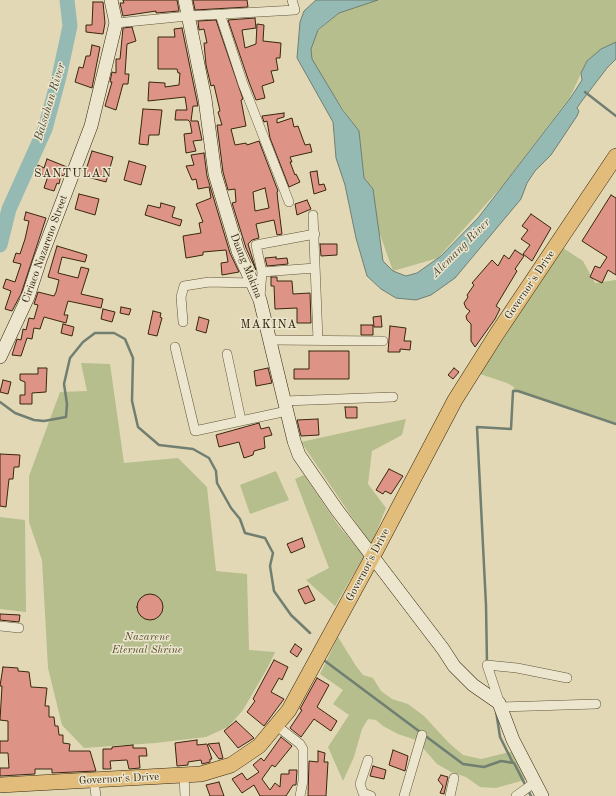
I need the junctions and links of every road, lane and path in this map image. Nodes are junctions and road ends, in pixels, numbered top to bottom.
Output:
1 (111, 0) edge
2 (185, 0) edge
3 (292, 0) edge
4 (220, 14) junction
5 (188, 16) junction
6 (116, 23) junction
7 (616, 156) edge
8 (289, 202) dead end
9 (313, 215) dead end
10 (315, 234) junction
11 (315, 268) junction
12 (262, 272) junction
13 (252, 283) junction
14 (260, 300) junction
15 (183, 322) dead end
16 (270, 340) junction
17 (318, 340) junction
18 (383, 341) dead end
19 (175, 347) dead end
20 (226, 354) dead end
21 (0, 357) edge
22 (393, 397) dead end
23 (286, 406) junction
24 (241, 420) junction
25 (373, 556) junction
26 (0, 626) edge
27 (19, 628) dead end
28 (567, 678) dead end
29 (596, 704) dead end
30 (501, 707) junction
31 (277, 726) junction
32 (422, 735) dead end
33 (368, 760) dead end
34 (184, 776) junction
35 (454, 778) dead end
36 (94, 781) junction
37 (533, 784) junction
38 (0, 785) edge
39 (519, 794) edge
40 (96, 796) edge
41 (185, 796) edge
42 (300, 796) edge
43 (371, 796) edge
44 (404, 796) edge
45 (450, 796) edge
46 (542, 796) edge

1 - 6 street, Ciriaco Nazareno Street
2 - 5 street, Daang Makina
3 - 4 street
4 - 5 street
4 - 8 street
5 - 6 street
5 - 13 street, Daang Makina
6 - 21 street, Ciriaco Nazareno Street
7 - 25 main road, Governor's Drive
9 - 10 street
10 - 11 street
10 - 12 street
11 - 12 street
11 - 17 street
12 - 14 street
13 - 14 street, Daang Makina
13 - 15 street
14 - 16 street, Daang Makina
16 - 17 street
16 - 23 street, Daang Makina
17 - 18 street
19 - 24 street
20 - 24 street
22 - 23 street
23 - 24 street
23 - 25 street, Daang Makina
25 - 30 street, Daang Makina
25 - 31 main road, Governor's Drive
26 - 27 street
28 - 30 street
29 - 30 street
30 - 37 street
31 - 34 main road, Governor's Drive
31 - 42 street
32 - 44 street
33 - 43 street
34 - 36 main road, Governor's Drive
34 - 41 street
35 - 45 street
36 - 38 main road, Governor's Drive
36 - 40 street
37 - 39 street
37 - 46 street

